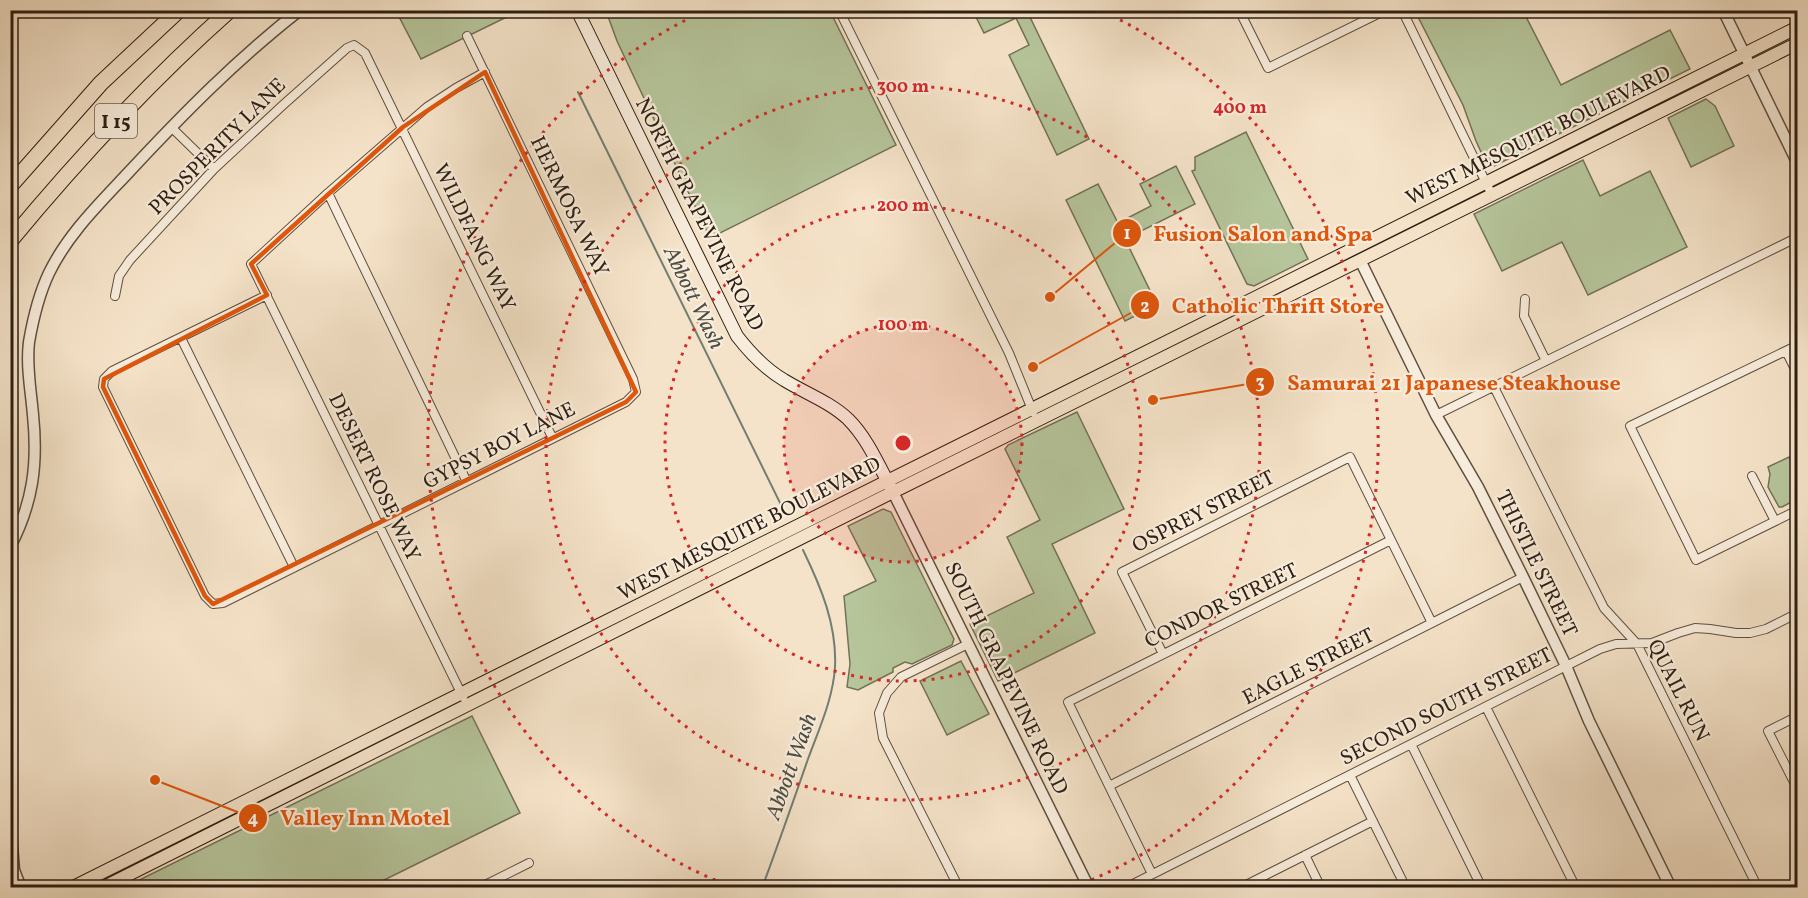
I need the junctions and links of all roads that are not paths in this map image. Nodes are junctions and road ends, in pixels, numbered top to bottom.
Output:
1 (179, 10) edge
2 (230, 10) edge
3 (300, 10) edge
4 (577, 10) edge
5 (839, 10) edge
6 (1239, 10) edge
7 (1386, 10) edge
8 (1402, 10) edge
9 (1723, 10) edge
10 (1797, 27) edge
11 (467, 36) dead end
12 (1797, 43) edge
13 (365, 53) joint
14 (1746, 61) junction
15 (485, 72) junction
16 (171, 127) junction
17 (403, 128) junction
18 (1797, 164) edge
19 (214, 170) junction
20 (1486, 182) junction
21 (10, 186) edge
22 (328, 193) junction
23 (1492, 195) junction
24 (1797, 237) edge
25 (10, 241) edge
26 (1354, 248) junction
27 (1360, 260) junction
28 (267, 295) junction
29 (115, 296) dead end
30 (1525, 298) dead end
31 (180, 338) junction
32 (1797, 345) edge
33 (1786, 351) junction
34 (1546, 361) junction
35 (1102, 373) junction
36 (1797, 375) edge
37 (1108, 385) junction
38 (1494, 387) junction
39 (636, 392) joint
40 (1032, 408) junction
41 (1436, 415) junction
42 (1038, 421) junction
43 (552, 437) junction
44 (1752, 476) dead end
45 (466, 480) junction
46 (890, 487) junction
47 (1797, 510) edge
48 (1774, 521) junction
49 (379, 525) junction
50 (1391, 540) junction
51 (10, 547) edge
52 (294, 567) junction
53 (1523, 577) junction
54 (669, 590) junction
55 (676, 602) junction
56 (1797, 613) edge
57 (1432, 623) junction
58 (968, 644) junction
59 (1637, 644) junction
60 (1163, 654) junction
61 (1566, 666) junction
62 (461, 693) junction
63 (467, 705) junction
64 (1486, 707) junction
65 (1797, 716) edge
66 (1411, 744) junction
67 (1350, 774) junction
68 (1109, 786) junction
69 (1797, 790) edge
70 (10, 820) edge
71 (1373, 821) junction
72 (1305, 855) junction
73 (529, 862) dead end
74 (1152, 874) junction
75 (497, 878) junction
76 (21, 888) edge
77 (71, 888) edge
78 (102, 888) edge
79 (479, 888) edge
80 (502, 888) edge
81 (959, 888) edge
82 (1089, 888) edge
83 (1125, 888) edge
84 (1240, 888) edge
85 (1321, 888) edge
86 (1406, 888) edge
87 (1482, 888) edge
88 (1576, 888) edge
89 (1671, 888) edge
90 (1758, 888) edge

1 - 21 highway, I 15
2 - 25 highway, I 15
3 - 16 street
4 - 46 main road, NORTH GRAPEVINE ROAD
5 - 40 street
6 - 7 street
8 - 20 street
9 - 14 street
10 - 14 main road, WEST MESQUITE BOULEVARD
11 - 15 street, HERMOSA WAY
12 - 14 main road, WEST MESQUITE BOULEVARD
13 - 17 street, WILDFANG WAY
13 - 19 street, PROSPERITY LANE
14 - 18 street
14 - 20 main road, WEST MESQUITE BOULEVARD
14 - 23 main road, WEST MESQUITE BOULEVARD
15 - 17 street
15 - 39 street, HERMOSA WAY
16 - 19 street
16 - 51 street
17 - 22 street
17 - 43 street, WILDFANG WAY
19 - 29 street, PROSPERITY LANE
20 - 23 street
20 - 26 main road, WEST MESQUITE BOULEVARD
22 - 28 street, DESERT ROSE WAY
22 - 45 street
23 - 27 main road, WEST MESQUITE BOULEVARD
24 - 34 street
26 - 27 main road
26 - 35 main road, WEST MESQUITE BOULEVARD
27 - 37 main road, WEST MESQUITE BOULEVARD
27 - 41 street, THISTLE STREET
28 - 31 street
28 - 49 street, DESERT ROSE WAY
30 - 34 street
31 - 52 street
31 - 52 street, GYPSY BOY LANE
32 - 33 street
33 - 36 street
33 - 48 street
34 - 38 street
35 - 37 main road
35 - 40 main road, WEST MESQUITE BOULEVARD
37 - 42 main road, WEST MESQUITE BOULEVARD
38 - 41 street
38 - 59 street, QUAIL RUN
39 - 43 street, GYPSY BOY LANE
40 - 42 street
40 - 46 main road, WEST MESQUITE BOULEVARD
41 - 53 street, THISTLE STREET
42 - 46 main road, WEST MESQUITE BOULEVARD
43 - 45 street, GYPSY BOY LANE
44 - 48 street
45 - 49 street, GYPSY BOY LANE
46 - 54 main road, WEST MESQUITE BOULEVARD
46 - 55 main road, WEST MESQUITE BOULEVARD
46 - 58 street, SOUTH GRAPEVINE ROAD
47 - 48 street
49 - 52 street, GYPSY BOY LANE
49 - 62 street, DESERT ROSE WAY
50 - 57 street
50 - 60 street, CONDOR STREET
50 - 60 street, OSPREY STREET
53 - 57 street, EAGLE STREET
53 - 61 street, THISTLE STREET
54 - 55 main road
54 - 62 main road, WEST MESQUITE BOULEVARD
55 - 63 main road, WEST MESQUITE BOULEVARD
56 - 59 street, SECOND SOUTH STREET
57 - 68 street, EAGLE STREET
58 - 81 street
58 - 82 street, SOUTH GRAPEVINE ROAD
59 - 61 street, SECOND SOUTH STREET
59 - 90 street, QUAIL RUN
60 - 68 street, CONDOR STREET
61 - 64 street, SECOND SOUTH STREET
61 - 89 street, THISTLE STREET
62 - 63 street, DESERT ROSE WAY
62 - 77 main road, WEST MESQUITE BOULEVARD
63 - 78 main road, WEST MESQUITE BOULEVARD
64 - 66 street, SECOND SOUTH STREET
64 - 88 street
65 - 69 street
66 - 67 street, SECOND SOUTH STREET
66 - 87 street
67 - 71 street
67 - 74 street, SECOND SOUTH STREET
68 - 74 street
70 - 76 street
71 - 72 street
71 - 86 street
72 - 84 street
72 - 85 street
73 - 75 street
74 - 83 street, SECOND SOUTH STREET
75 - 79 street
75 - 80 street

